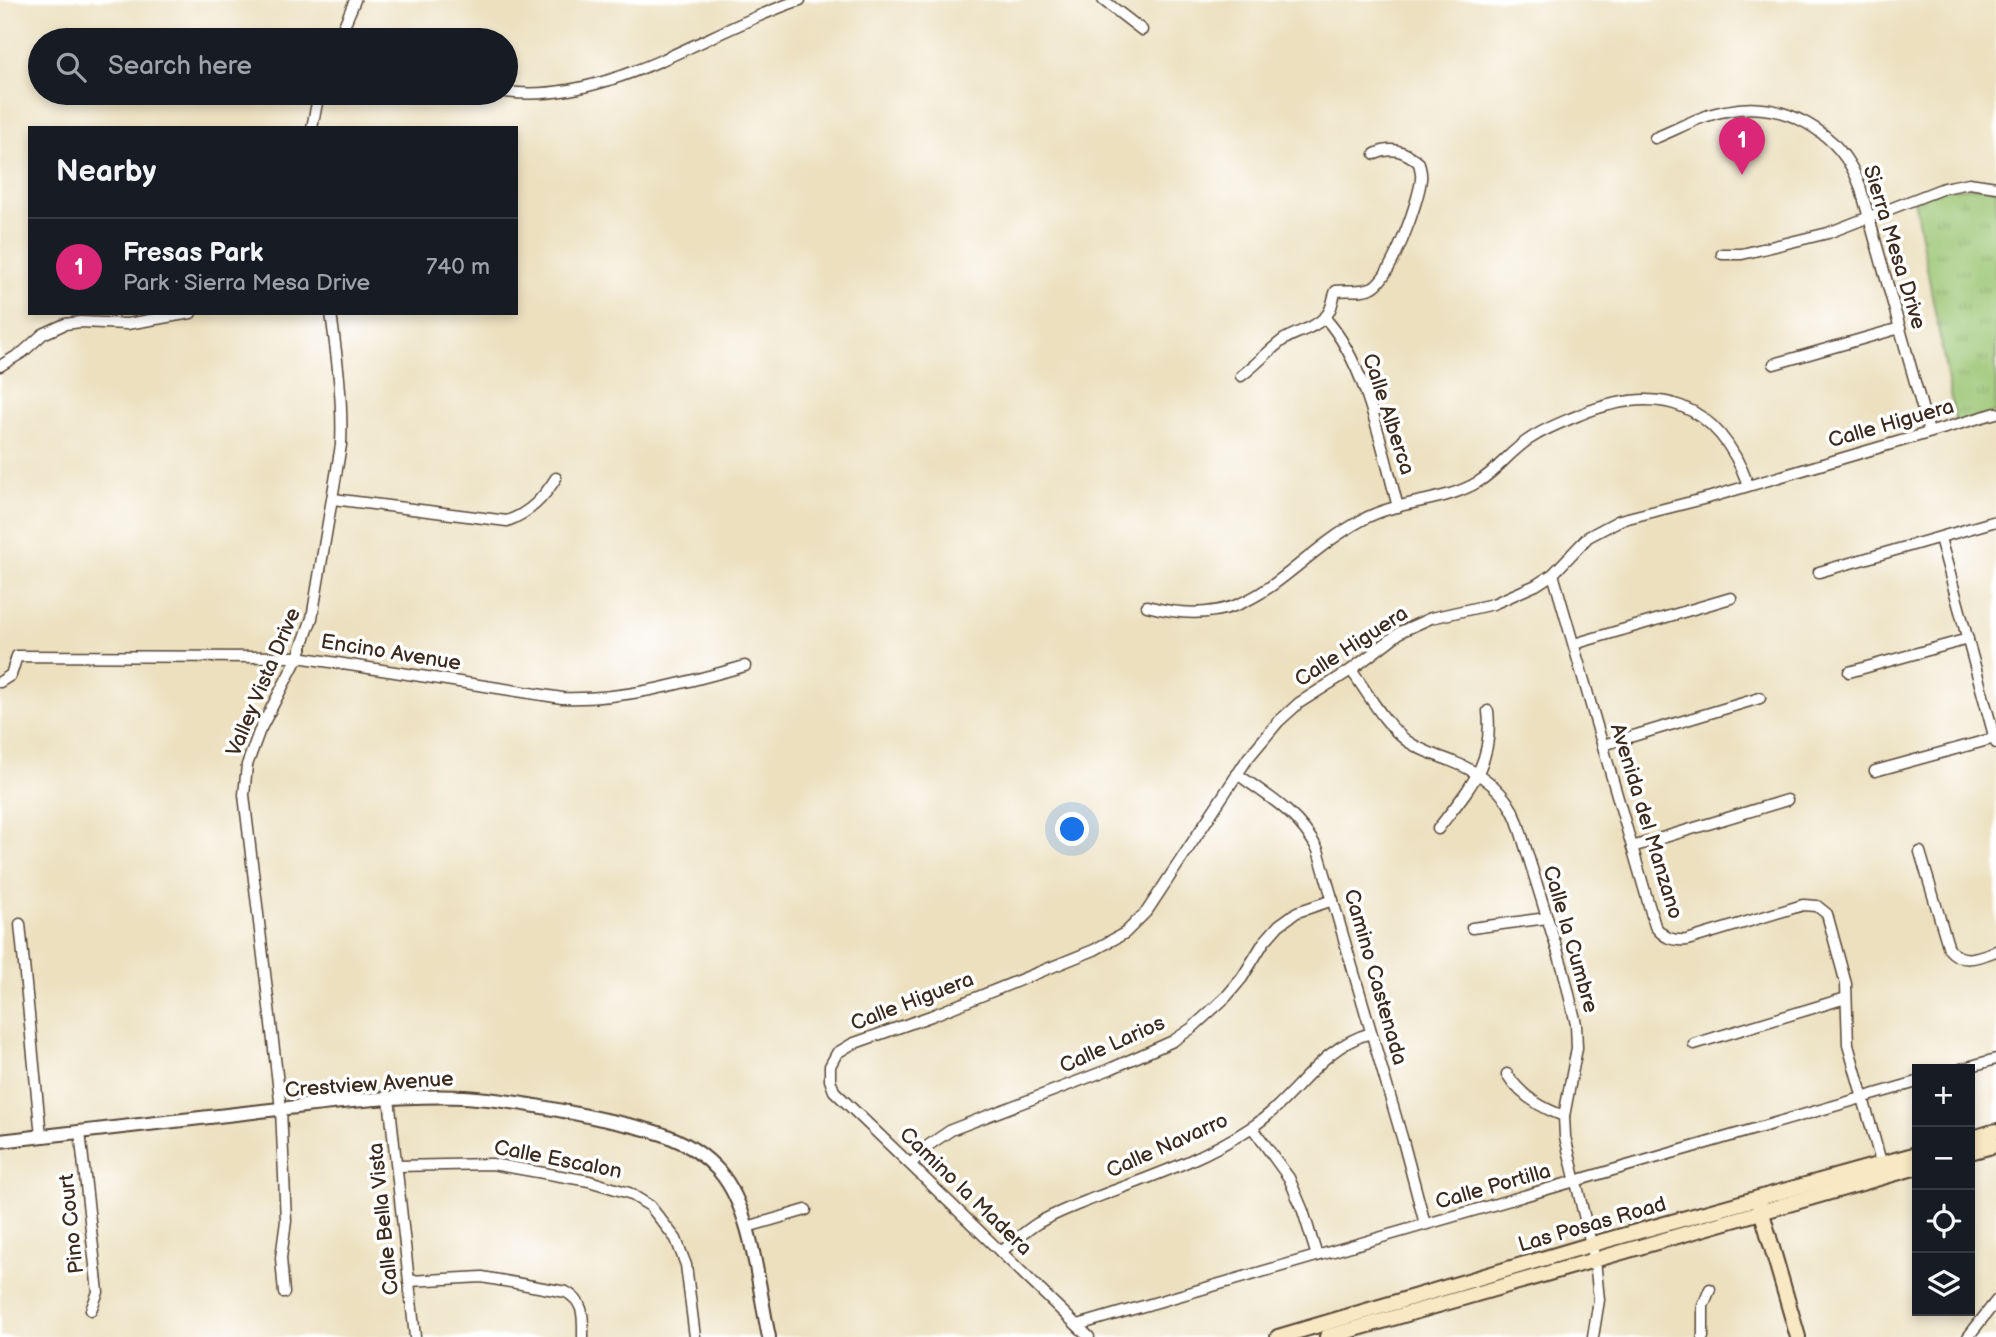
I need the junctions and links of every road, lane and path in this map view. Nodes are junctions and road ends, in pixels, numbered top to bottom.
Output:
1 (355, 0) edge
2 (800, 0) edge
3 (1103, 0) edge
4 (343, 28) edge
5 (1142, 30) dead end
6 (518, 94) edge
7 (317, 105) edge
8 (312, 126) edge
9 (1655, 138) dead end
10 (1375, 154) dead end
11 (1996, 187) edge
12 (1870, 217) junction
13 (1722, 254) dead end
14 (181, 315) edge
15 (331, 315) edge
16 (1325, 318) junction
17 (1900, 328) junction
18 (1774, 364) dead end
19 (0, 366) edge
20 (1241, 376) dead end
21 (1996, 413) edge
22 (1928, 432) junction
23 (556, 478) dead end
24 (1748, 485) junction
25 (333, 499) junction
26 (1398, 507) junction
27 (1996, 521) edge
28 (1940, 538) junction
29 (1819, 572) dead end
30 (1553, 574) junction
31 (1731, 598) dead end
32 (1147, 606) dead end
33 (1968, 639) junction
34 (1574, 644) junction
35 (298, 657) junction
36 (745, 666) dead end
37 (1350, 670) junction
38 (1849, 672) dead end
39 (0, 682) edge
40 (1760, 698) dead end
41 (1488, 711) dead end
42 (1995, 741) edge
43 (1602, 745) junction
44 (1875, 771) dead end
45 (1237, 774) junction
46 (1477, 774) junction
47 (1787, 800) dead end
48 (1438, 829) dead end
49 (1632, 847) junction
50 (1920, 852) dead end
51 (1333, 900) junction
52 (1548, 918) junction
53 (19, 924) dead end
54 (1472, 929) dead end
55 (1996, 951) edge
56 (1846, 998) junction
57 (1371, 1032) junction
58 (1694, 1044) dead end
59 (1996, 1059) edge
60 (1975, 1065) edge
61 (830, 1066) joint
62 (1507, 1074) dead end
63 (1912, 1084) edge
64 (389, 1098) junction
65 (1864, 1098) junction
66 (281, 1108) junction
67 (1564, 1116) junction
68 (1252, 1127) junction
69 (1996, 1131) edge
70 (80, 1132) junction
71 (41, 1136) junction
72 (1975, 1137) edge
73 (0, 1141) edge
74 (1996, 1145) edge
75 (1975, 1151) edge
76 (1912, 1156) edge
77 (911, 1164) junction
78 (397, 1166) junction
79 (1912, 1167) edge
80 (1883, 1170) junction
81 (1576, 1182) junction
82 (1760, 1205) junction
83 (806, 1210) dead end
84 (1425, 1224) junction
85 (747, 1227) junction
86 (1593, 1244) junction
87 (1001, 1252) junction
88 (1317, 1256) junction
89 (1595, 1260) junction
90 (409, 1281) junction
91 (1710, 1289) dead end
92 (284, 1293) dead end
93 (1996, 1301) edge
94 (91, 1310) dead end
95 (1078, 1325) junction
96 (415, 1337) edge
97 (583, 1337) edge
98 (695, 1337) edge
99 (769, 1337) edge
100 (1089, 1337) edge
101 (1278, 1337) edge
102 (1327, 1337) edge
103 (1593, 1337) edge
104 (1703, 1337) edge
105 (1798, 1337) edge
106 (1968, 1337) edge

1 - 4 street
2 - 6 street
3 - 5 street
7 - 8 street
9 - 12 street, Sierra Mesa Drive
10 - 16 street
11 - 12 street
12 - 13 street
12 - 17 street, Sierra Mesa Drive
14 - 19 street
15 - 25 street, Valley Vista Drive
16 - 20 street
16 - 26 street, Calle Alberca
17 - 18 street
17 - 22 street, Sierra Mesa Drive
21 - 22 street, Calle Higuera
22 - 24 street, Calle Higuera
23 - 25 street
24 - 26 street
24 - 30 street, Calle Higuera
25 - 35 street, Valley Vista Drive
26 - 32 street
27 - 28 street
28 - 29 street
28 - 33 street
30 - 34 street, Avenida del Manzano
30 - 37 street, Calle Higuera
31 - 34 street
33 - 38 street
33 - 42 street
34 - 43 street, Avenida del Manzano
35 - 36 street, Encino Avenue
35 - 39 street, Encino Avenue
35 - 66 street, Valley Vista Drive
37 - 45 street, Calle Higuera
37 - 46 street, Calle la Cumbre
40 - 43 street
41 - 46 street
42 - 44 street
43 - 49 street, Avenida del Manzano
45 - 51 street, Camino Castenada
45 - 61 street, Calle Higuera
46 - 48 street
46 - 52 street, Calle la Cumbre
47 - 49 street
49 - 56 street, Avenida del Manzano
50 - 55 street
51 - 57 street, Camino Castenada
51 - 77 street, Calle Larios
52 - 54 street
52 - 67 street, Calle la Cumbre
53 - 71 street
56 - 58 street
56 - 65 street, Avenida del Manzano
57 - 68 street, Calle Navarro
57 - 84 street, Camino Castenada
59 - 60 street
61 - 77 street, Camino la Madera
62 - 67 street
63 - 65 street, Calle Portilla
64 - 66 street, Crestview Avenue
64 - 78 street, Calle Bella Vista
64 - 85 street, Crestview Avenue
65 - 80 street, Avenida del Manzano
65 - 81 street, Calle Portilla
66 - 70 street, Crestview Avenue
66 - 92 street, Valley Vista Drive
67 - 81 street, Calle la Cumbre
68 - 87 street, Calle Navarro
68 - 88 street
69 - 72 main road
70 - 71 street, Crestview Avenue
70 - 94 street, Pino Court
71 - 73 street, Crestview Avenue
74 - 75 main road
76 - 80 main road, Las Posas Road
77 - 87 street, Camino la Madera
78 - 90 street, Calle Bella Vista
78 - 98 street, Calle Escalon
79 - 80 main road, Las Posas Road
80 - 82 main road, Las Posas Road
81 - 84 street, Calle Portilla
81 - 86 street, Calle la Cumbre
82 - 86 main road, Las Posas Road
82 - 89 main road, Las Posas Road
82 - 105 main road
83 - 85 street
84 - 88 street, Calle Portilla
85 - 99 street, Crestview Avenue
86 - 89 street, Calle la Cumbre
86 - 101 main road, Las Posas Road
87 - 95 street, Camino la Madera
88 - 95 street, Calle Portilla
89 - 102 main road, Las Posas Road
89 - 103 street, Calle la Cumbre
90 - 96 street, Calle Bella Vista
90 - 97 street
91 - 104 street
93 - 106 street
95 - 100 street, Camino la Madera

